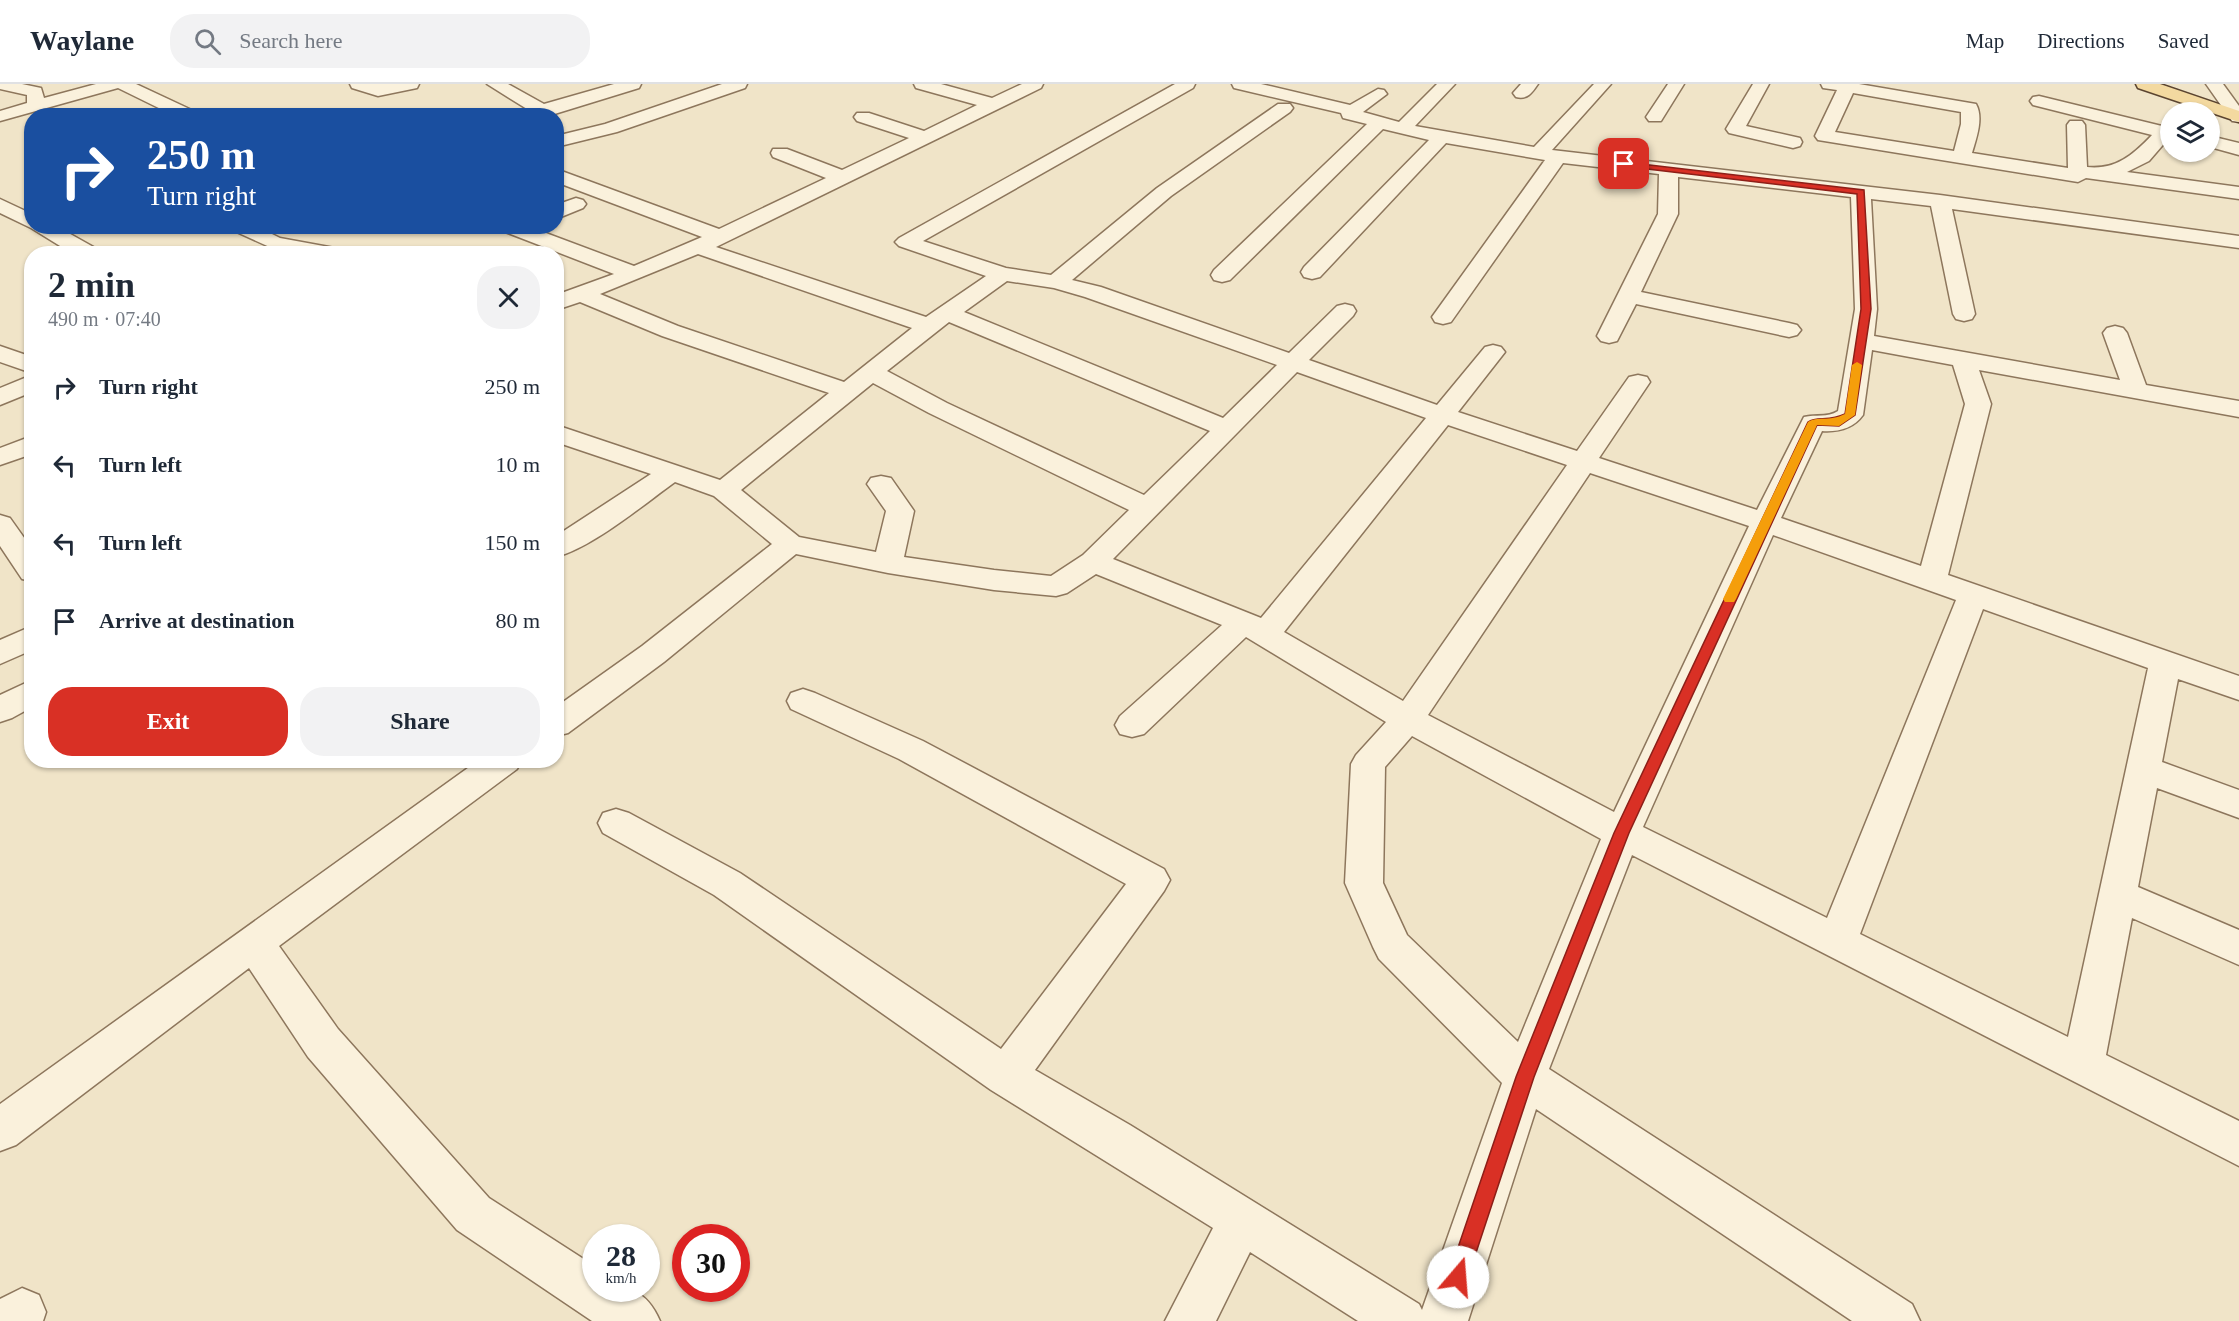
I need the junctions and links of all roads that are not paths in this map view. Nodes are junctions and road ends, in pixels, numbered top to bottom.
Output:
1 (0, 84) edge
2 (115, 84) edge
3 (122, 84) edge
4 (357, 84) edge
5 (411, 84) edge
6 (495, 84) edge
7 (633, 84) edge
8 (739, 84) edge
9 (922, 84) edge
10 (1035, 84) edge
11 (1187, 84) edge
12 (1240, 84) edge
13 (1446, 84) edge
14 (1604, 84) edge
15 (1676, 84) edge
16 (1761, 84) edge
17 (1911, 84) edge
18 (2144, 84) edge
19 (2214, 84) edge
20 (1838, 86) edge
21 (552, 93) dead end
22 (1378, 94) dead end
23 (1942, 95) edge
24 (2039, 101) dead end
25 (992, 104) junction
26 (36, 106) junction
27 (29, 108) edge
28 (173, 108) edge
29 (532, 108) edge
30 (543, 108) edge
31 (556, 108) edge
32 (1284, 108) dead end
33 (24, 109) edge
34 (1353, 111) junction
35 (4, 115) edge
36 (863, 117) dead end
37 (1655, 117) dead end
38 (2239, 117) edge
39 (24, 122) edge
40 (1379, 123) junction
41 (2076, 125) dead end
42 (1403, 128) junction
43 (2160, 131) edge
44 (924, 137) junction
45 (1442, 137) junction
46 (564, 140) edge
47 (2160, 140) edge
48 (1793, 142) dead end
49 (2220, 144) edge
50 (2239, 149) edge
51 (1915, 152) junction
52 (780, 153) dead end
53 (1548, 155) junction
54 (1962, 157) junction
55 (1669, 169) junction
56 (2078, 171) junction
57 (2223, 171) dead end
58 (2106, 175) junction
59 (841, 177) junction
60 (564, 178) edge
61 (2022, 180) dead end
62 (1955, 183) dead end
63 (1861, 192) junction
64 (1940, 201) junction
65 (576, 204) dead end
66 (1965, 204) junction
67 (0, 205) edge
68 (564, 209) edge
69 (2028, 213) junction
70 (2226, 214) edge
71 (24, 218) edge
72 (54, 234) edge
73 (255, 234) edge
74 (531, 234) edge
75 (720, 237) junction
76 (75, 246) edge
77 (290, 246) edge
78 (562, 246) edge
79 (564, 247) edge
80 (697, 247) junction
81 (1312, 272) dead end
82 (1003, 273) junction
83 (634, 274) junction
84 (1222, 275) dead end
85 (1056, 282) junction
86 (580, 294) junction
87 (1628, 296) junction
88 (564, 300) edge
89 (1345, 311) dead end
90 (1964, 314) dead end
91 (1443, 317) dead end
92 (938, 319) junction
93 (1789, 330) dead end
94 (2115, 333) dead end
95 (1609, 336) dead end
96 (1861, 341) junction
97 (1493, 352) dead end
98 (0, 353) edge
99 (1964, 360) junction
100 (24, 363) edge
101 (1292, 363) junction
102 (870, 372) junction
103 (1638, 382) dead end
104 (24, 386) edge
105 (847, 391) junction
106 (2136, 391) junction
107 (0, 397) edge
108 (2239, 409) edge
109 (1441, 415) junction
110 (1228, 429) junction
111 (564, 437) edge
112 (24, 447) edge
113 (0, 457) edge
114 (1583, 462) junction
115 (672, 472) junction
116 (881, 484) dead end
117 (724, 490) junction
118 (1148, 508) junction
119 (1765, 522) junction
120 (15, 536) edge
121 (564, 543) edge
122 (790, 544) junction
123 (24, 555) edge
124 (1094, 562) junction
125 (888, 564) junction
126 (1932, 580) junction
127 (1972, 595) junction
128 (1254, 629) junction
129 (24, 641) edge
130 (0, 653) edge
131 (2165, 662) junction
132 (2239, 688) edge
133 (24, 696) edge
134 (803, 701) dead end
135 (0, 710) edge
136 (564, 718) edge
137 (1408, 719) junction
138 (1132, 724) dead end
139 (495, 768) edge
140 (2144, 769) junction
141 (2239, 804) edge
142 (616, 823) dead end
143 (1622, 833) junction
144 (2118, 895) junction
145 (254, 942) junction
146 (1837, 942) junction
147 (2239, 948) edge
148 (2082, 1066) junction
149 (1006, 1076) junction
150 (1525, 1077) junction
151 (0, 1130) edge
152 (2239, 1144) edge
153 (1242, 1220) junction
154 (635, 1321) edge
155 (1190, 1321) edge
156 (1402, 1321) edge
157 (1443, 1321) edge
158 (1895, 1321) edge

1 - 26 street
2 - 26 street
3 - 28 street
4 - 5 street
6 - 29 street
7 - 31 street
8 - 46 street
9 - 25 street
10 - 25 street
11 - 82 street
12 - 34 street
13 - 42 street
14 - 53 street
15 - 37 street
16 - 48 street
17 - 23 street
18 - 38 main road
19 - 38 street
20 - 23 street
20 - 51 street
21 - 30 street
22 - 34 street
23 - 51 street
23 - 54 street
24 - 43 street
25 - 44 street
26 - 27 street
32 - 85 street
33 - 35 street
34 - 40 street
35 - 39 street
36 - 44 street
40 - 42 street
40 - 84 street
41 - 56 street
42 - 45 street
44 - 59 street
45 - 53 street
45 - 81 street
47 - 58 street
49 - 50 street
51 - 54 street
52 - 59 street
53 - 55 street
53 - 91 street
54 - 56 street
55 - 63 street
55 - 87 street
56 - 58 street
57 - 70 street
58 - 70 street
59 - 75 street
60 - 75 street
61 - 69 street
62 - 66 street
63 - 64 street
63 - 96 street
64 - 66 street
64 - 90 street
65 - 68 street
66 - 69 street
67 - 71 street
69 - 70 street
72 - 76 street
73 - 77 street
74 - 78 street
75 - 80 street
79 - 83 street
80 - 83 street
80 - 92 street
82 - 85 street
82 - 92 street
83 - 86 street
85 - 101 street
86 - 88 street
86 - 105 street
87 - 93 street
87 - 95 street
89 - 101 street
92 - 102 street
92 - 110 street
94 - 106 street
96 - 99 street
96 - 119 street
97 - 109 street
98 - 100 street
99 - 106 street
99 - 126 street
101 - 109 street
101 - 110 street
102 - 105 street
102 - 118 street
103 - 114 street
104 - 107 street
105 - 117 street
106 - 108 street
109 - 114 street
109 - 128 street
110 - 118 street
111 - 115 street
112 - 113 street
114 - 119 street
114 - 137 street
115 - 117 street
115 - 121 street
116 - 125 street
117 - 122 street
118 - 124 street
119 - 126 street
119 - 143 street
120 - 123 street
122 - 125 street
122 - 136 street
124 - 125 street
124 - 128 street
126 - 127 street
127 - 131 street
127 - 146 street
128 - 137 street
128 - 138 street
129 - 130 street
131 - 132 street
131 - 140 street
133 - 135 street
134 - 149 street
137 - 143 street
137 - 150 street
139 - 145 street
140 - 141 street
140 - 144 street
142 - 149 street
143 - 146 street
143 - 150 street
144 - 147 street
144 - 148 street
145 - 151 street
145 - 154 street
146 - 148 street
148 - 152 street
149 - 153 street
150 - 157 street
150 - 158 street
153 - 155 street
153 - 156 street

